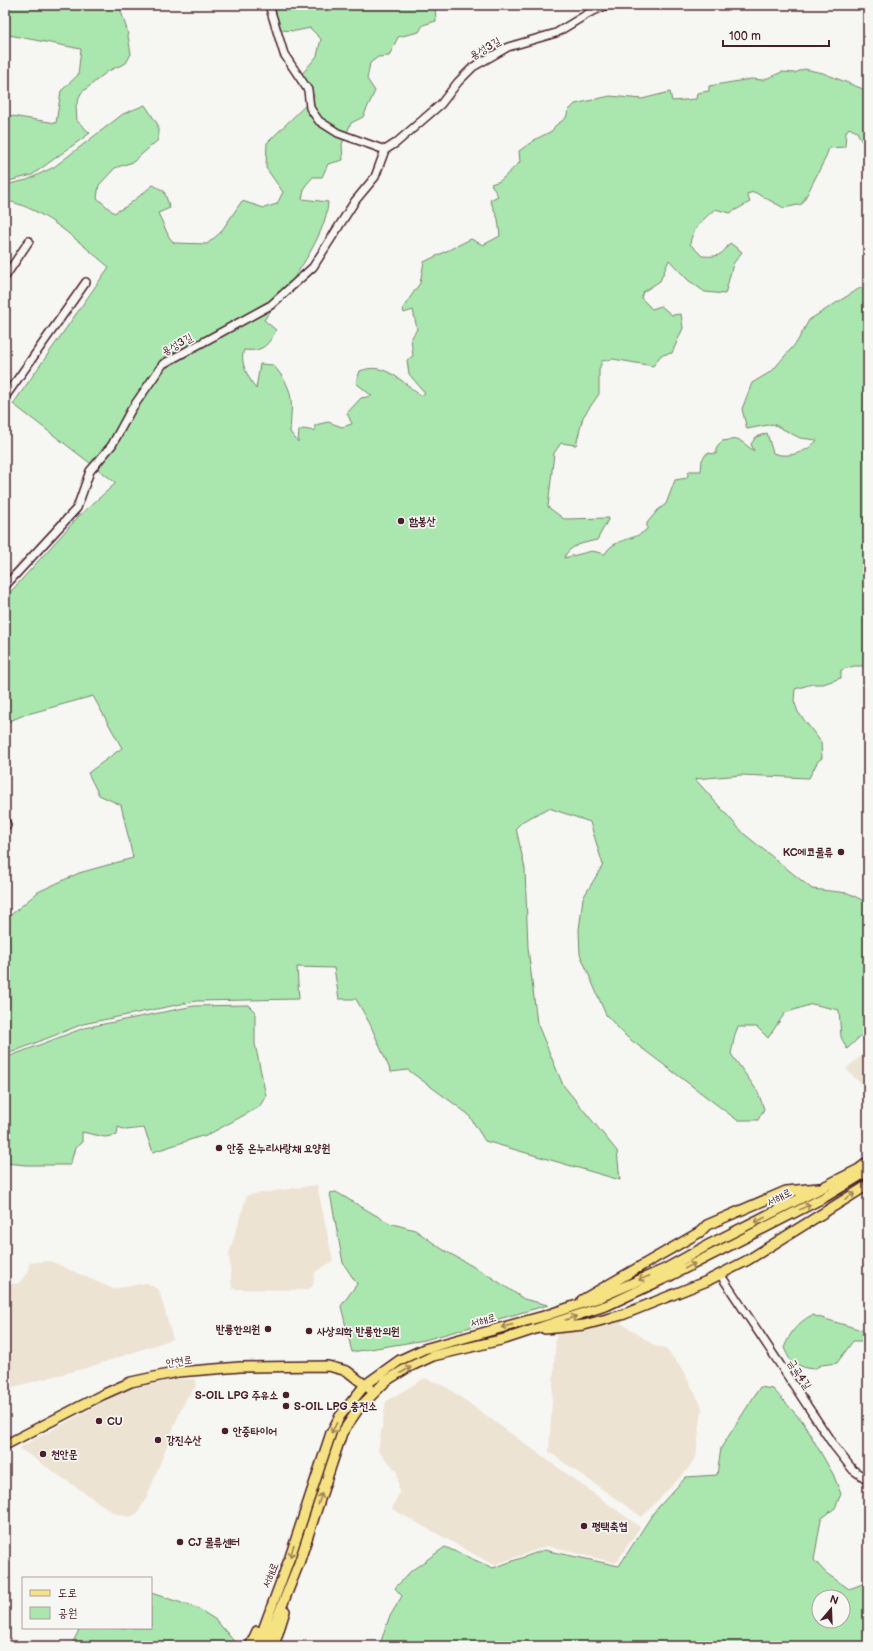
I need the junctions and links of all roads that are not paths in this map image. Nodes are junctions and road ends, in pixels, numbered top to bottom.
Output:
1 (269, 5) edge
2 (608, 5) edge
3 (385, 150) junction
4 (29, 242) dead end
5 (5, 277) edge
6 (86, 282) dead end
7 (5, 397) edge
8 (5, 586) edge
9 (868, 1162) edge
10 (868, 1171) edge
11 (868, 1185) edge
12 (822, 1188) junction
13 (720, 1274) junction
14 (568, 1308) junction
15 (534, 1330) junction
16 (366, 1385) junction
17 (374, 1392) junction
18 (5, 1445) edge
19 (868, 1480) edge
20 (298, 1563) junction
21 (273, 1600) junction
22 (250, 1646) edge
23 (257, 1646) edge
24 (266, 1646) edge
25 (274, 1646) edge

1 - 3 street
2 - 3 street, 용성3길
3 - 8 street, 용성3길
4 - 5 street
6 - 7 street
9 - 12 main road, 서해로
15 -> 10 main road, 서해로
13 -> 11 main road
12 -> 14 main road, 서해로
12 - 14 main road
13 - 15 main road
13 - 19 street, 금곡4길
14 -> 16 main road, 서해로
17 -> 15 main road, 서해로
16 - 17 main road, 안현로
16 - 18 main road, 안현로
16 -> 21 main road, 서해로
20 -> 17 main road, 서해로
20 - 24 main road, 서해로
20 - 25 main road
21 - 22 main road
21 - 23 main road, 서해로

